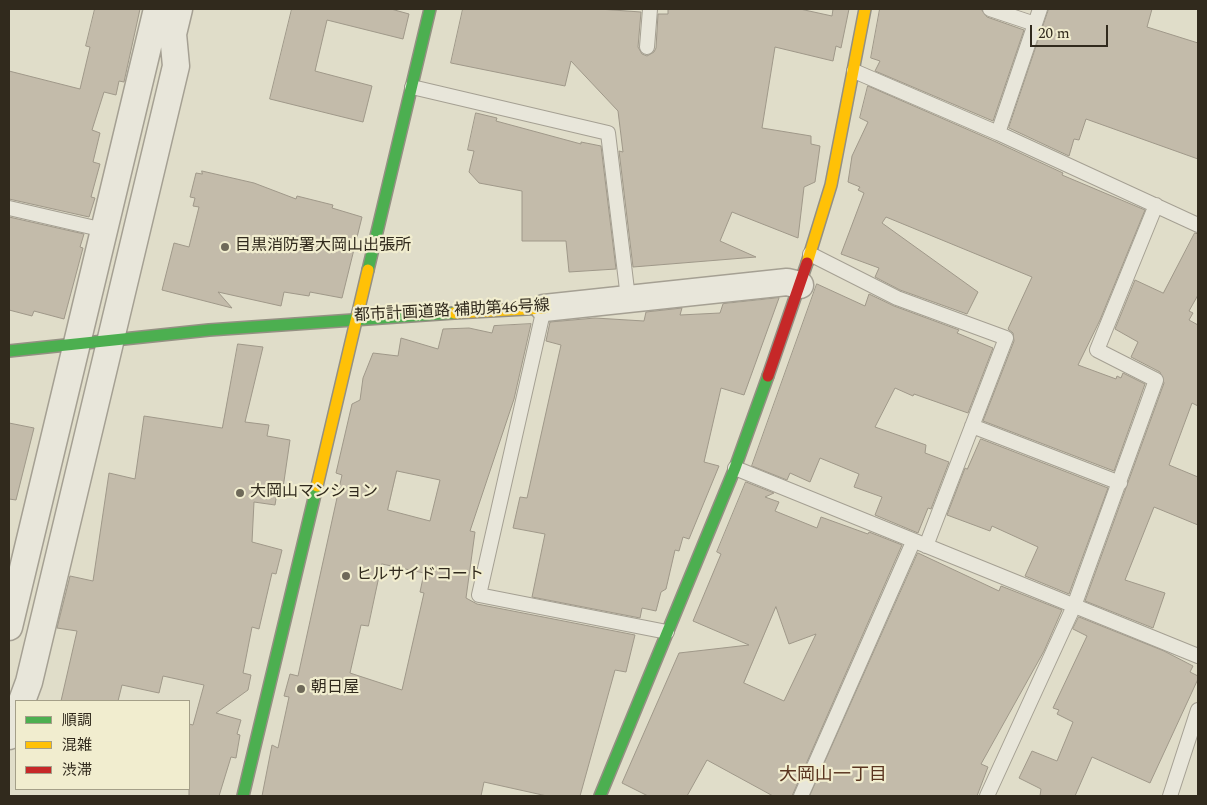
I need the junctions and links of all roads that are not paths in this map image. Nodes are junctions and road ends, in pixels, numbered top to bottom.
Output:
1 (157, 9) edge
2 (179, 9) edge
3 (430, 9) edge
4 (650, 9) edge
5 (865, 9) edge
6 (990, 9) edge
7 (1040, 9) edge
8 (1035, 24) junction
9 (647, 47) dead end
10 (854, 71) junction
11 (412, 87) junction
12 (998, 133) junction
13 (1156, 205) junction
14 (9, 208) edge
15 (1198, 226) edge
16 (104, 230) junction
17 (810, 254) junction
18 (800, 285) junction
19 (628, 298) junction
20 (544, 308) junction
21 (358, 317) junction
22 (107, 339) junction
23 (81, 342) junction
24 (9, 351) edge
25 (972, 426) junction
26 (735, 468) junction
27 (1120, 483) junction
28 (919, 544) junction
29 (1074, 606) junction
30 (9, 628) edge
31 (667, 632) junction
32 (1198, 656) edge
33 (22, 700) edge
34 (1198, 710) edge
35 (15, 721) edge
36 (9, 736) edge
37 (242, 796) edge
38 (600, 796) edge
39 (801, 796) edge
40 (987, 796) edge
41 (1170, 796) edge

1 - 16 street
2 - 22 street
3 - 11 street
4 - 9 lane
5 - 10 street
6 - 8 lane
7 - 8 lane
8 - 12 lane
10 - 12 lane
10 - 17 street
11 - 19 lane
11 - 21 street
12 - 13 lane
13 - 15 lane
13 - 27 lane
14 - 16 lane
16 - 23 street
17 - 18 street
17 - 25 lane
18 - 19 street, 都市計画道路 補助第46号線
18 - 26 street
19 - 20 street, 都市計画道路 補助第46号線
20 - 21 street, 都市計画道路 補助第46号線
20 - 31 lane
21 - 22 street, 都市計画道路 補助第46号線
21 - 37 street
22 - 23 street, 都市計画道路 補助第46号線
22 - 33 street
23 - 24 street
23 - 30 street
25 - 27 lane
25 - 28 lane
26 - 28 lane
26 - 31 street
27 - 29 lane
28 - 29 lane
28 - 39 lane
29 - 32 lane
29 - 40 lane
31 - 38 street
34 - 41 lane
35 - 36 street

